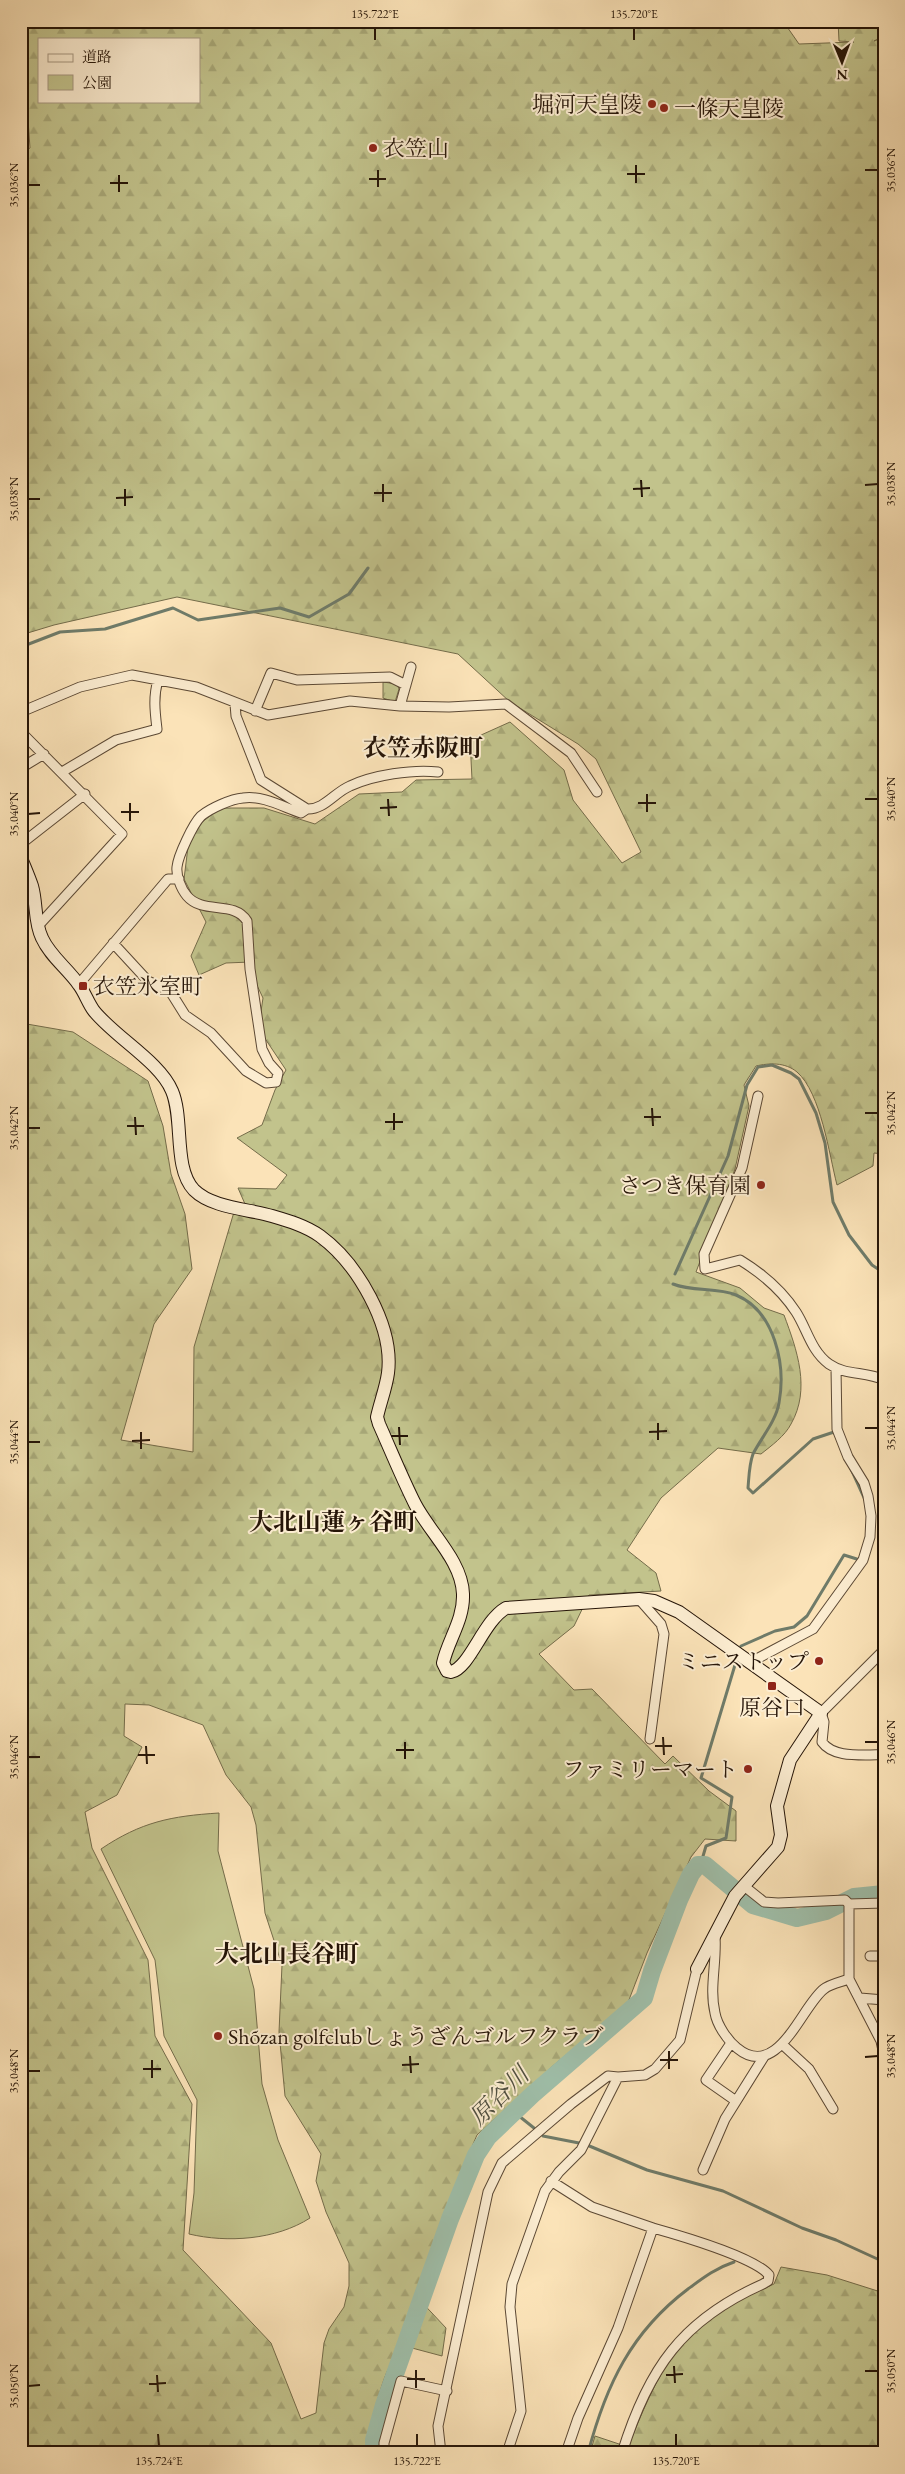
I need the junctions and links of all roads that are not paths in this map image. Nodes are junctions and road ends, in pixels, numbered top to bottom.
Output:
1 (411, 667) dead end
2 (158, 680) junction
3 (406, 685) junction
4 (235, 704) junction
5 (400, 706) junction
6 (256, 711) junction
7 (21, 712) edge
8 (21, 732) edge
9 (44, 754) junction
10 (21, 768) edge
11 (62, 772) junction
12 (438, 772) dead end
13 (597, 792) dead end
14 (85, 794) junction
15 (307, 809) junction
16 (21, 844) edge
17 (21, 858) edge
18 (179, 879) junction
19 (38, 926) junction
20 (113, 943) junction
21 (79, 984) junction
22 (758, 1096) dead end
23 (836, 1368) junction
24 (884, 1380) edge
25 (639, 1599) junction
26 (884, 1650) edge
27 (749, 1664) junction
28 (821, 1713) junction
29 (650, 1739) dead end
30 (884, 1755) edge
31 (740, 1889) junction
32 (884, 1903) edge
33 (849, 1904) junction
34 (714, 1932) junction
35 (870, 1956) dead end
36 (884, 1956) edge
37 (697, 1969) joint
38 (849, 1979) junction
39 (860, 1998) junction
40 (884, 2000) edge
41 (731, 2043) junction
42 (783, 2045) junction
43 (765, 2055) junction
44 (884, 2055) edge
45 (618, 2078) junction
46 (736, 2101) junction
47 (833, 2109) dead end
48 (703, 2170) dead end
49 (551, 2181) junction
50 (653, 2228) junction
51 (447, 2391) junction
52 (384, 2453) edge
53 (441, 2453) edge
54 (508, 2453) edge
55 (566, 2453) edge
56 (622, 2453) edge

1 - 3 street
2 - 4 street
2 - 7 street
2 - 11 street
3 - 5 street
3 - 6 street
4 - 6 street
4 - 15 street
5 - 6 street
5 - 13 street
8 - 9 street
9 - 10 street
9 - 11 street
11 - 14 street
12 - 15 street
14 - 16 street
14 - 19 street
15 - 18 street
17 - 19 street
18 - 20 street
18 - 20 street
19 - 21 street
20 - 21 street
21 - 25 street
22 - 23 street
23 - 24 street
23 - 27 street
25 - 27 street
25 - 29 street
26 - 28 street
27 - 28 street
28 - 30 street
28 - 31 street
31 - 33 street
31 - 34 street
32 - 33 street
33 - 38 street
34 - 37 street
34 - 41 street
35 - 36 street
37 - 45 street
38 - 39 street
38 - 42 street
39 - 40 street
39 - 44 street
41 - 43 street
41 - 46 street
42 - 43 street
42 - 47 street
43 - 46 street
45 - 49 street
45 - 51 street
46 - 48 street
49 - 50 street
49 - 54 street
50 - 55 street
50 - 56 street
51 - 52 street
51 - 53 street

